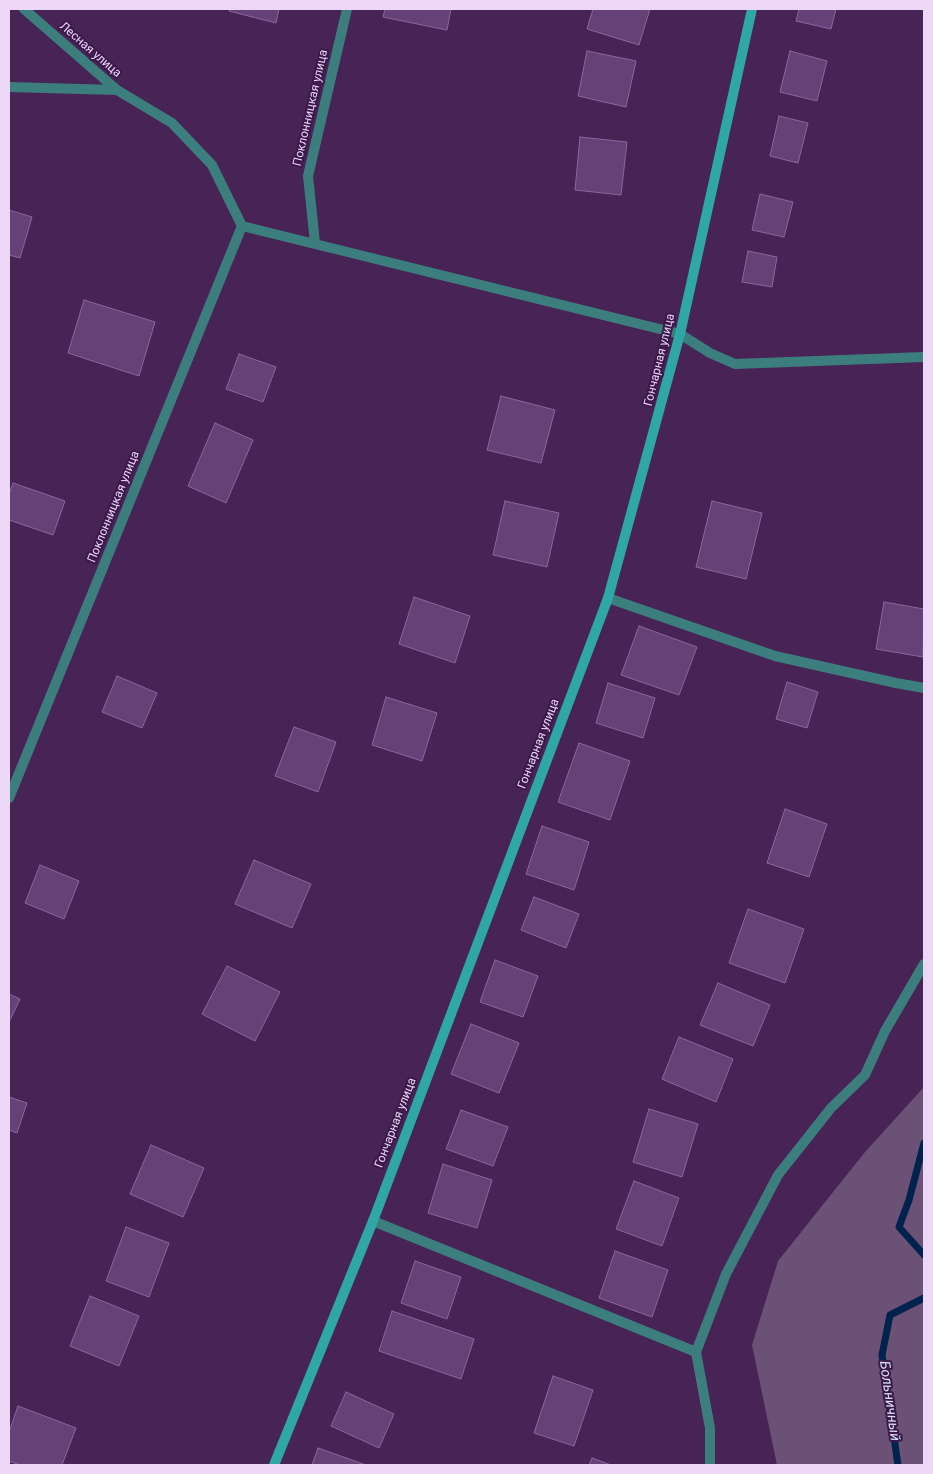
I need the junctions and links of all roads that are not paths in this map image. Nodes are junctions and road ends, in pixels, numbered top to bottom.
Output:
1 (24, 9) edge
2 (347, 9) edge
3 (752, 9) edge
4 (9, 87) edge
5 (117, 90) junction
6 (242, 226) junction
7 (315, 244) junction
8 (680, 334) junction
9 (924, 357) edge
10 (608, 598) junction
11 (924, 688) edge
12 (9, 798) edge
13 (924, 964) edge
14 (373, 1221) junction
15 (696, 1352) junction
16 (274, 1465) edge
17 (710, 1465) edge

1 - 5 street, Лесная улица
2 - 7 street, Поклонницкая улица
3 - 8 street, Гончарная улица
4 - 5 street
5 - 6 street, Лесная улица
6 - 7 street
6 - 12 street, Поклонницкая улица
7 - 8 street
8 - 9 street
8 - 10 street, Гончарная улица
10 - 11 street
10 - 14 street, Гончарная улица
13 - 15 street
14 - 15 street
14 - 16 street, Гончарная улица
15 - 17 street

